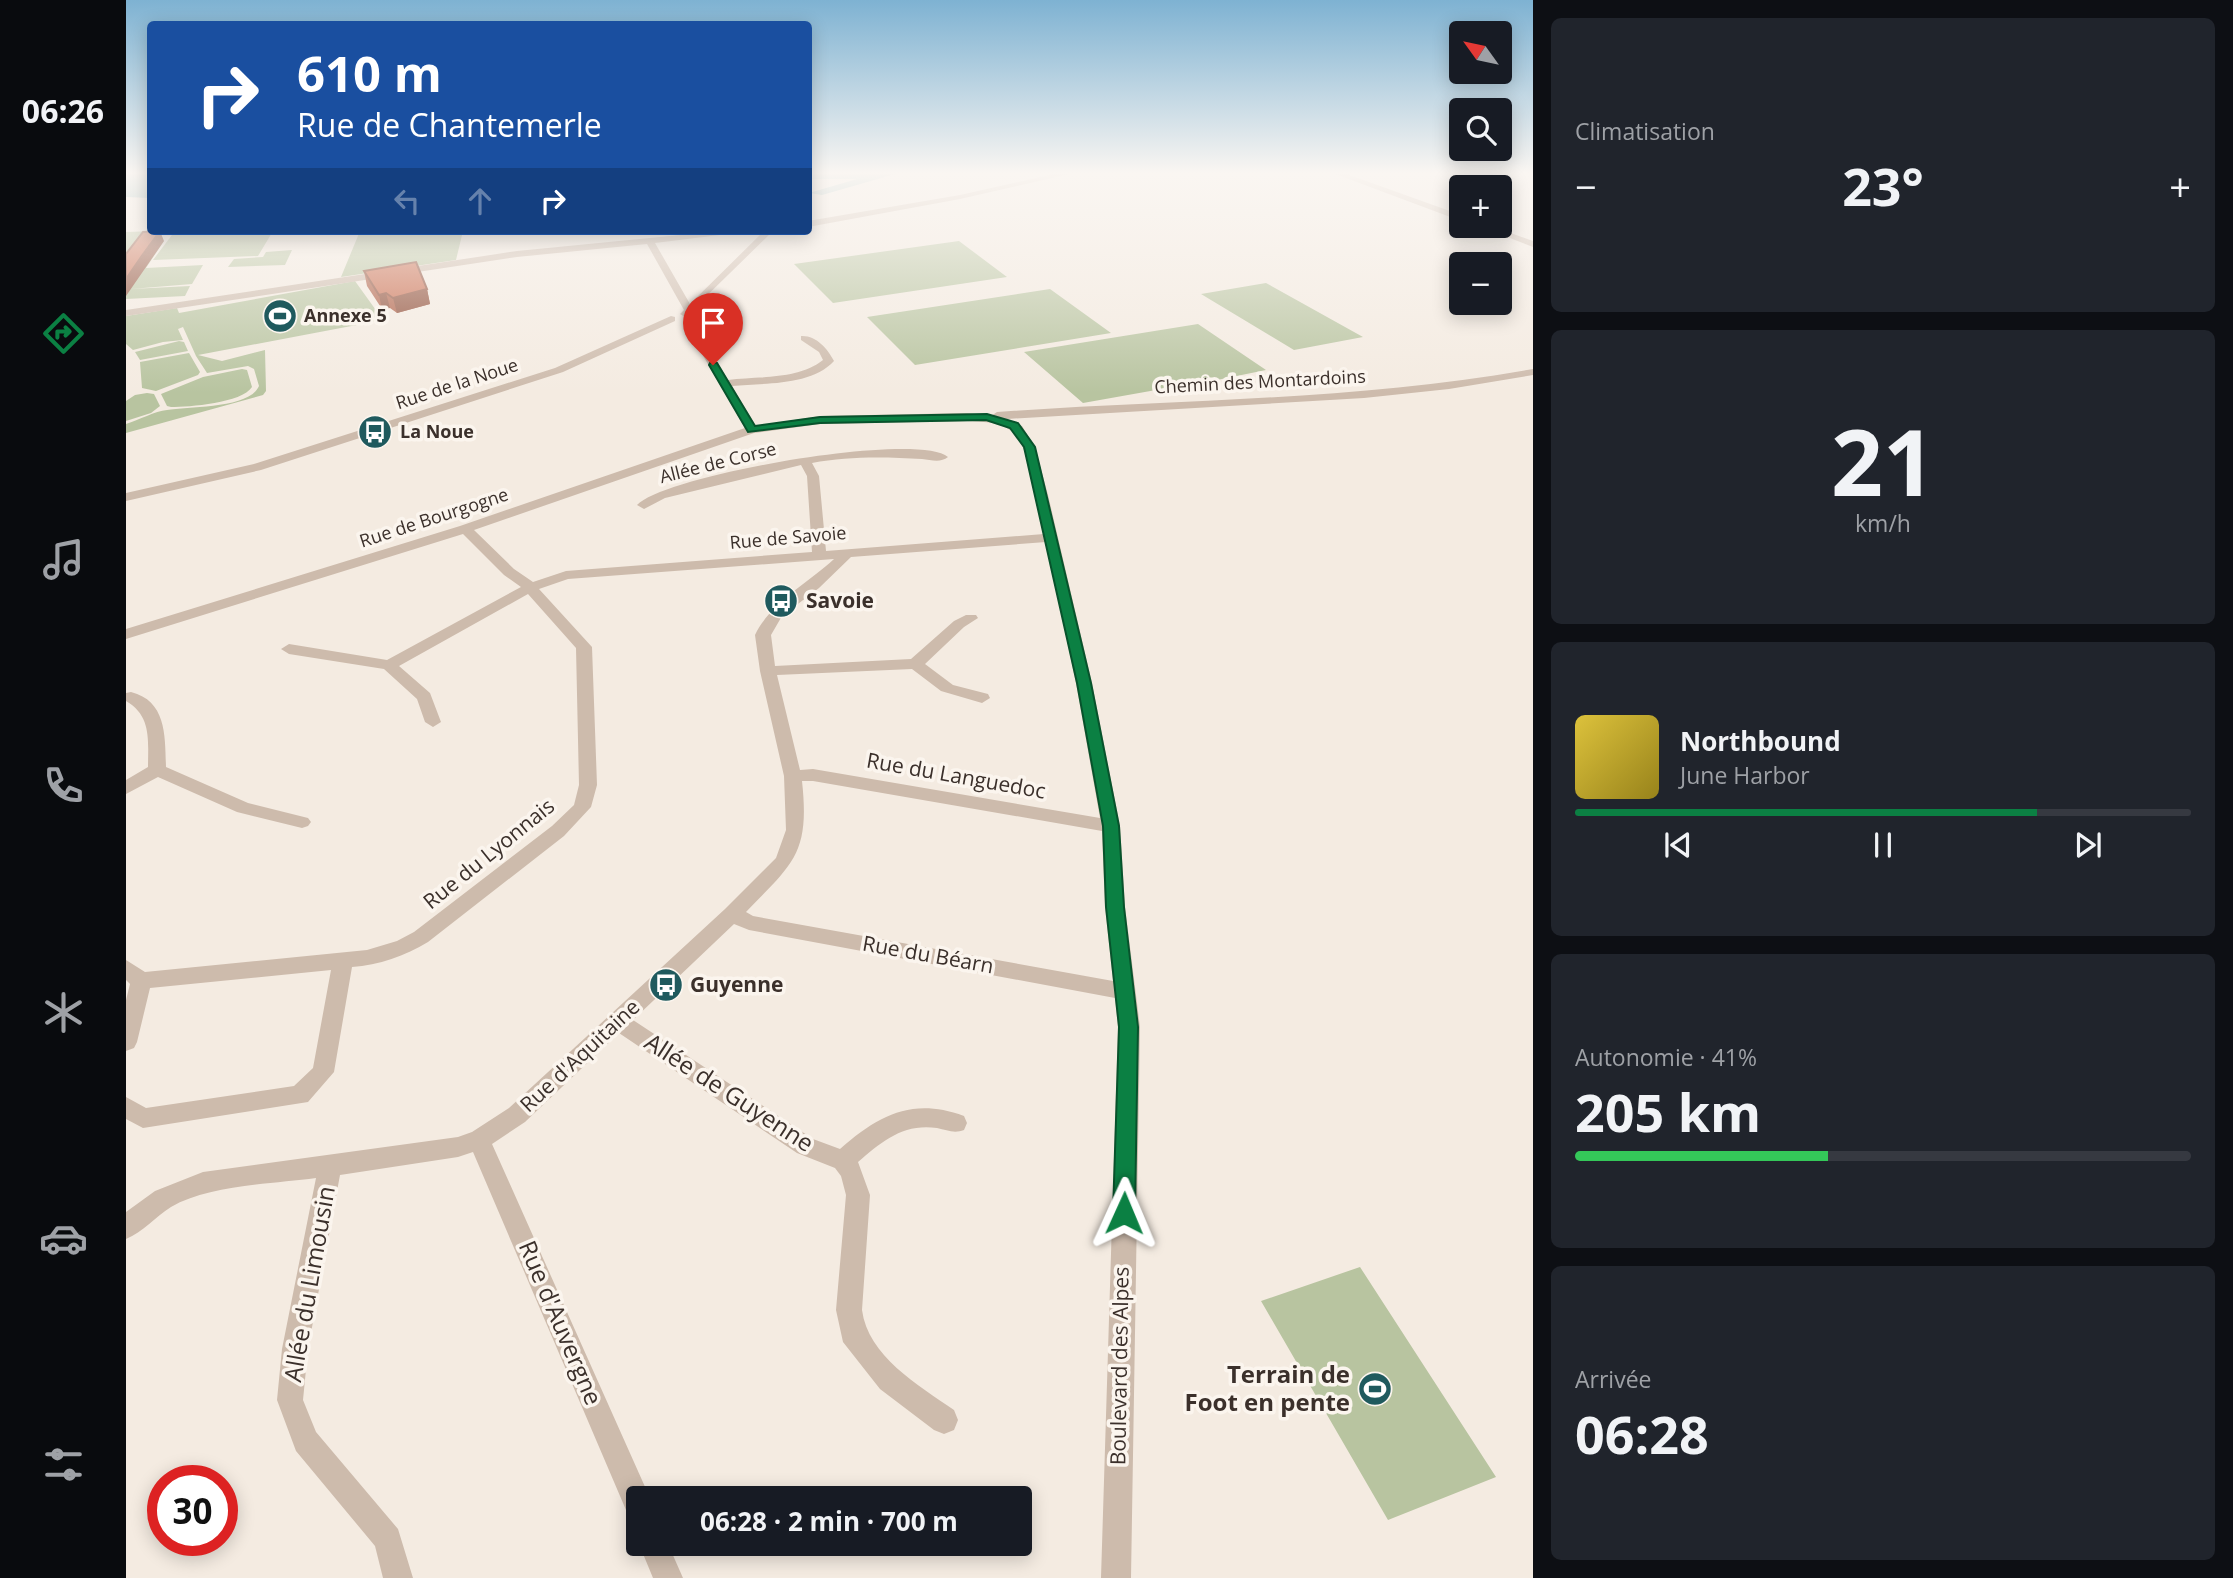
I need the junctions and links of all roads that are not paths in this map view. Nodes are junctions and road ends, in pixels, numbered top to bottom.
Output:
1 (596, 246) edge
2 (652, 246) edge
3 (755, 246) edge
4 (126, 313) edge
5 (687, 314) junction
6 (805, 338) dead end
7 (1533, 372) edge
8 (724, 384) junction
9 (987, 417) junction
10 (752, 430) junction
11 (942, 457) dead end
12 (804, 460) junction
13 (126, 497) edge
14 (643, 505) dead end
15 (465, 529) junction
16 (1050, 538) junction
17 (849, 552) junction
18 (819, 556) junction
19 (790, 558) junction
20 (814, 585) junction
21 (531, 587) junction
22 (971, 618) dead end
23 (126, 634) edge
24 (289, 649) dead end
25 (915, 664) junction
26 (389, 665) junction
27 (768, 671) junction
28 (131, 697) dead end
29 (982, 698) dead end
30 (433, 722) dead end
31 (157, 770) junction
32 (793, 776) junction
33 (126, 788) edge
34 (302, 822) dead end
35 (1111, 826) junction
36 (732, 914) junction
37 (343, 960) junction
38 (134, 975) edge
39 (1126, 992) junction
40 (618, 1021) junction
41 (126, 1042) edge
42 (126, 1107) edge
43 (956, 1123) dead end
44 (479, 1140) junction
45 (843, 1161) junction
46 (330, 1166) junction
47 (126, 1227) edge
48 (944, 1420) dead end
49 (630, 1486) edge
50 (659, 1556) edge
51 (398, 1578) edge
52 (668, 1578) edge
53 (1116, 1578) edge

1 - 4 street
2 - 5 street
3 - 5 street
5 - 8 street
5 - 13 street, Rue de la Noue
6 - 8 street
7 - 9 street, Chemin des Montardoins
8 - 10 street
9 - 10 street, Boulevard des Alpes
9 - 16 street, Boulevard des Alpes
10 - 15 street, Rue de Bourgogne
11 - 12 street, Allée de Corse
12 - 14 street, Allée de Corse
12 - 18 street, Allée de Corse
15 - 21 street, Rue du Lyonnais
15 - 23 street, Rue de Bourgogne
16 - 17 street, Rue de Savoie
16 - 35 street, Boulevard des Alpes
17 - 18 street, Rue de Savoie
17 - 20 street, Rue d'Aquitaine
18 - 19 street, Rue de Savoie
19 - 20 street
19 - 21 street, Rue de Savoie
20 - 27 street, Rue d'Aquitaine
21 - 26 street, Rue de Savoie
21 - 37 street, Rue du Lyonnais
22 - 25 street
24 - 26 street
25 - 27 street
25 - 29 street
26 - 30 street
27 - 32 street, Rue d'Aquitaine
28 - 31 street
31 - 33 street
31 - 34 street
32 - 35 street, Rue du Languedoc
32 - 36 street, Rue d'Aquitaine
35 - 39 street, Boulevard des Alpes
36 - 39 street, Rue du Béarn
36 - 40 street, Rue d'Aquitaine
37 - 38 street, Rue du Lyonnais
37 - 42 street
38 - 41 street
39 - 53 street, Boulevard des Alpes
40 - 44 street, Rue d'Aquitaine
40 - 45 street, Allée de Guyenne
43 - 45 street
44 - 46 street, Rue d'Aquitaine
44 - 49 street, Rue d'Auvergne
45 - 48 street
46 - 47 street, Rue d'Aquitaine
46 - 51 street, Allée du Limousin
50 - 52 street

